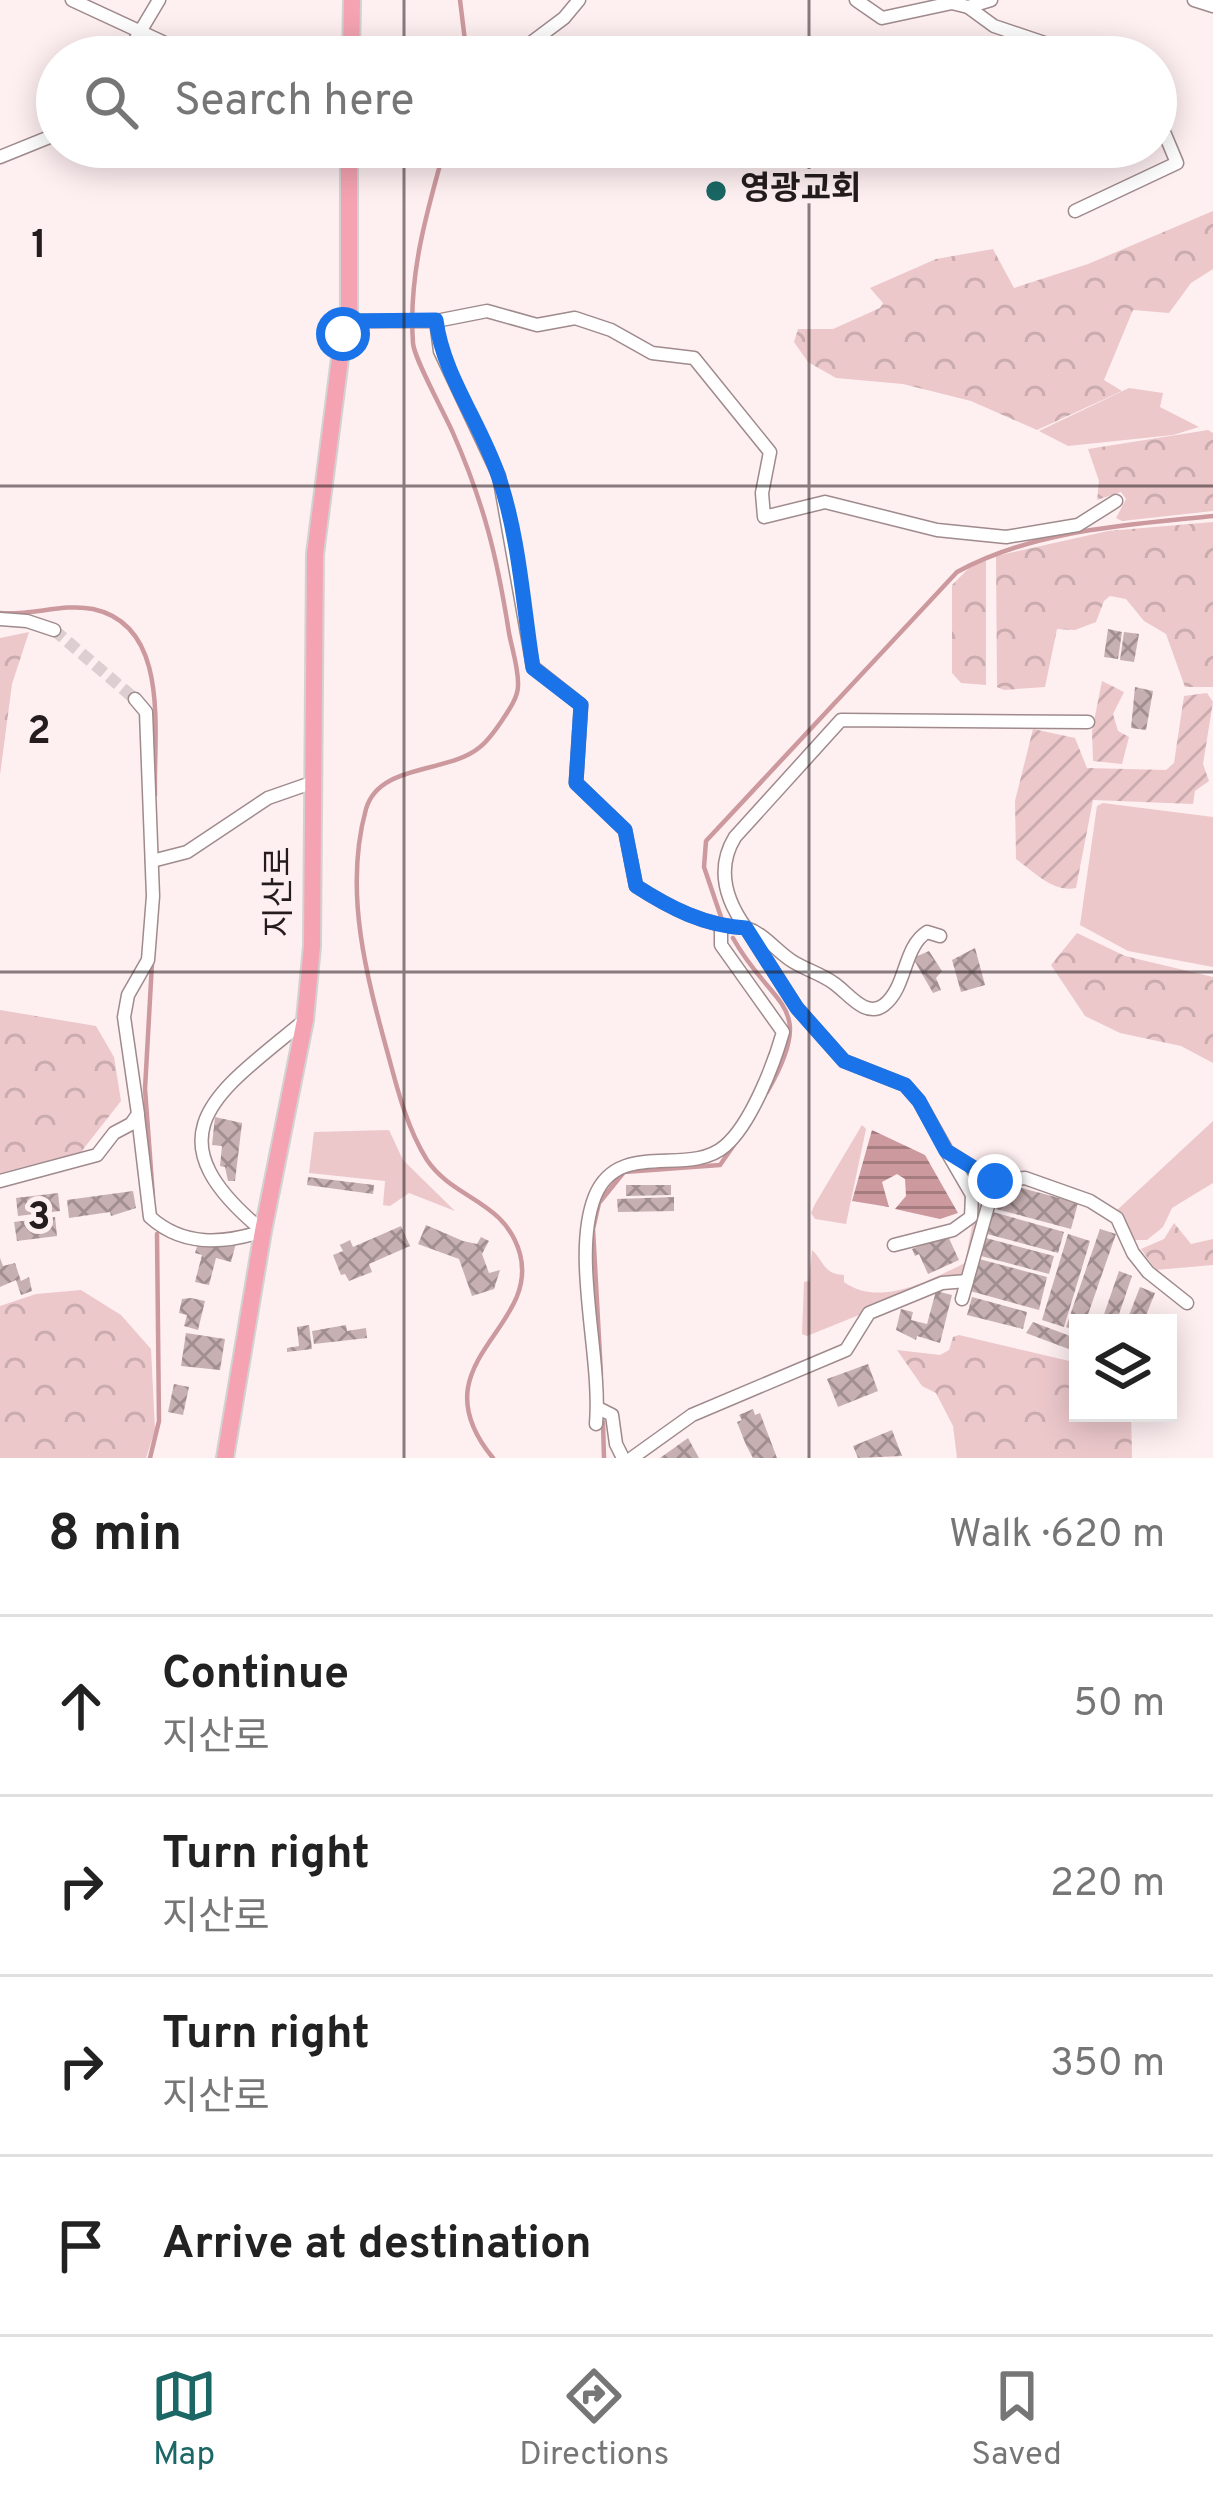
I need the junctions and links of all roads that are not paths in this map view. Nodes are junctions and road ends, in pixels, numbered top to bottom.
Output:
1 (72, 0) edge
2 (159, 0) edge
3 (352, 0) edge
4 (579, 0) edge
5 (856, 0) edge
6 (991, 0) edge
7 (1194, 0) edge
8 (1213, 6) edge
9 (968, 7) junction
10 (137, 30) junction
11 (134, 36) edge
12 (150, 36) edge
13 (351, 36) edge
14 (540, 36) edge
15 (1024, 36) edge
16 (36, 142) edge
17 (0, 157) edge
18 (349, 168) edge
19 (1166, 168) edge
20 (1075, 211) dead end
21 (349, 321) junction
22 (429, 321) junction
23 (1116, 501) dead end
24 (0, 620) edge
25 (54, 630) tunnel mouth
26 (135, 699) tunnel mouth
27 (1088, 722) dead end
28 (311, 783) junction
29 (152, 860) junction
30 (722, 927) junction
31 (746, 928) junction
32 (940, 936) dead end
33 (305, 1020) junction
34 (138, 1114) junction
35 (946, 1151) junction
36 (0, 1181) edge
37 (995, 1181) junction
38 (263, 1231) junction
39 (894, 1245) dead end
40 (967, 1281) junction
41 (962, 1299) dead end
42 (1186, 1303) dead end
43 (598, 1408) junction
44 (596, 1424) dead end
45 (225, 1458) edge
46 (628, 1458) edge

1 - 10 street
2 - 10 street
3 - 13 main road
4 - 14 street
5 - 9 street
6 - 9 street
7 - 8 street
9 - 15 street
10 - 11 street
10 - 12 street
16 - 17 street
18 - 21 main road, 지산로
19 - 20 street
21 - 22 street
21 - 28 main road, 지산로
22 - 23 street
22 - 30 street
24 - 25 street
26 - 29 street
27 - 31 street
28 - 29 street
28 - 33 main road, 지산로
29 - 34 street
30 - 31 street
30 - 43 street
31 - 32 street
31 - 35 street
33 - 38 main road, 지산로
33 - 38 street
34 - 36 street
34 - 38 street
35 - 37 street
35 - 39 street
37 - 40 street
37 - 42 street
38 - 45 main road, 지산로
40 - 41 street
40 - 46 street
43 - 44 street
43 - 46 street

